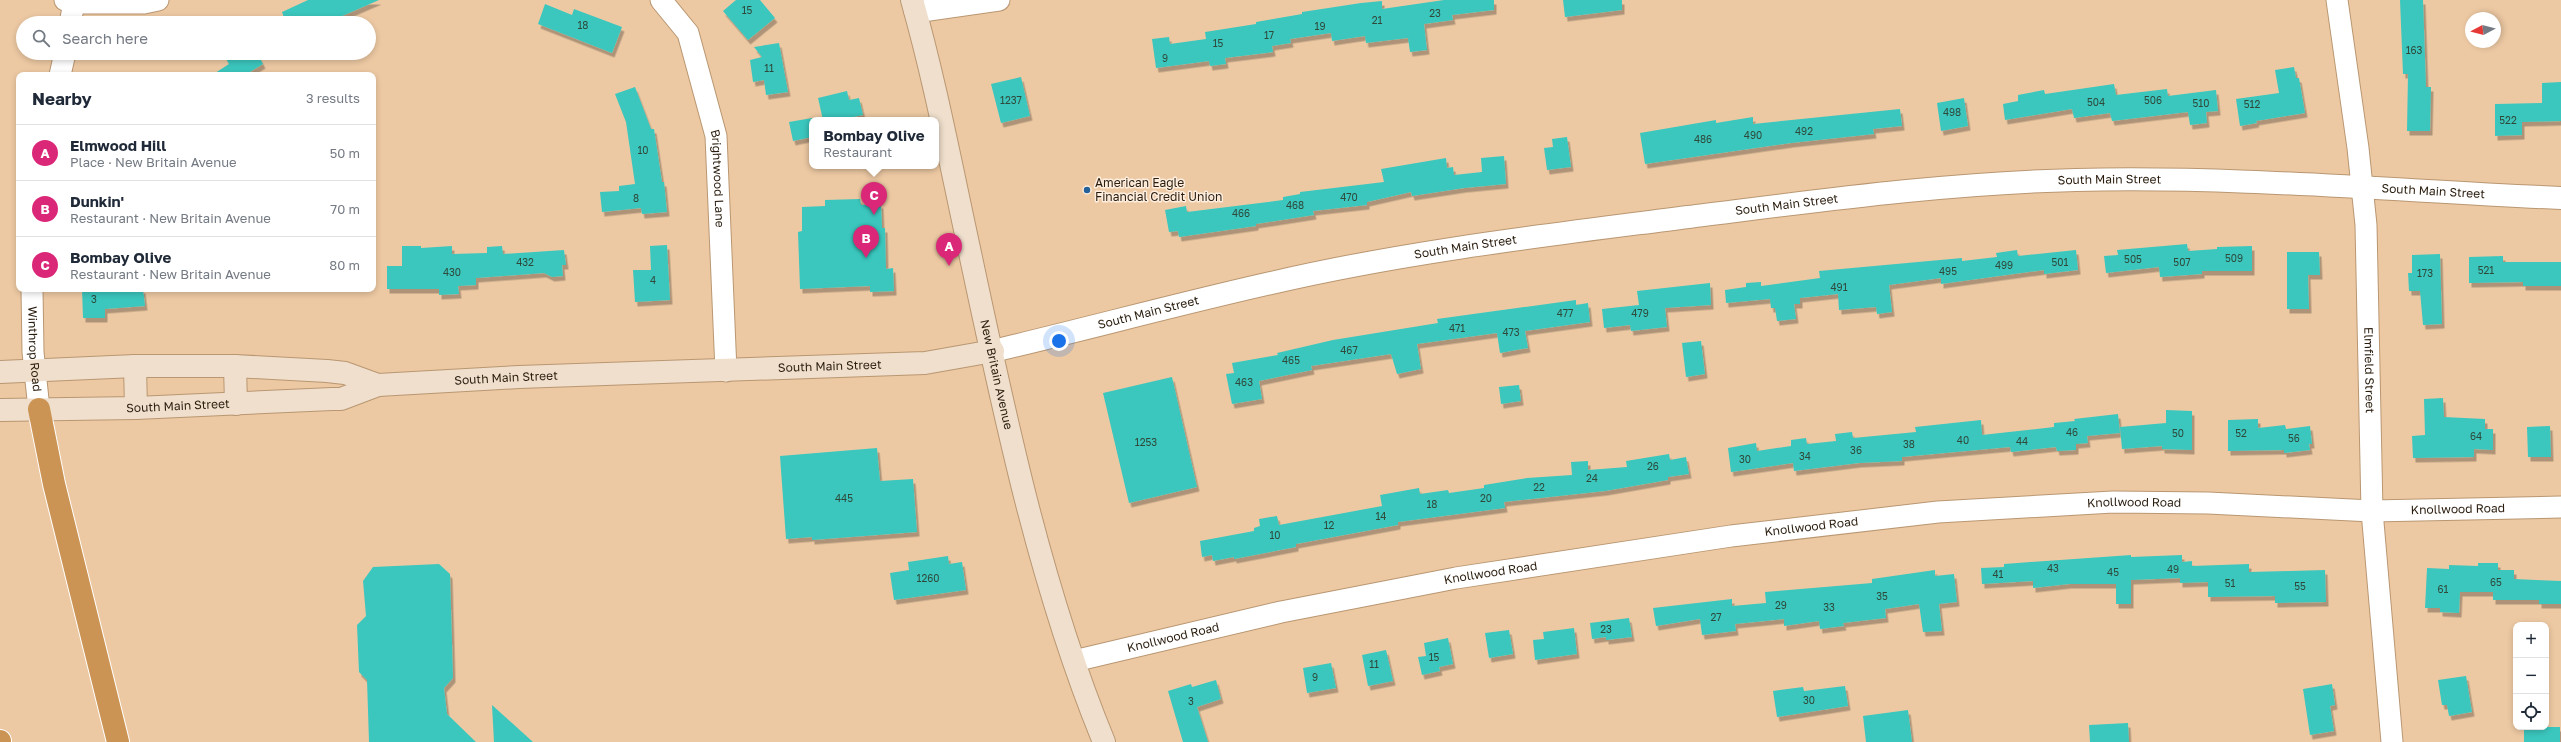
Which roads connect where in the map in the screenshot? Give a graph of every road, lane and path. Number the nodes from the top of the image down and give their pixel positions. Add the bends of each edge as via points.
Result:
1 (158, 0) edge
2 (661, 0) edge
3 (999, 0) edge
4 (2337, 0) edge
5 (914, 6) edge
6 (70, 9) edge
7 (63, 60) edge
8 (61, 72) edge
9 (2362, 188) junction
10 (2561, 198) edge
11 (32, 292) edge
12 (993, 351) junction
13 (135, 366) junction
14 (235, 366) junction
15 (34, 370) junction
16 (726, 371) junction
17 (0, 372) edge
18 (378, 385) junction
19 (236, 404) junction
20 (136, 408) junction
21 (39, 409) junction
22 (0, 410) edge
23 (2561, 507) edge
24 (2372, 511) junction
25 (1074, 661) junction
26 (118, 742) edge
27 (1104, 742) edge
28 (2392, 742) edge

1 - 6 street
2 - 16 street, Brightwood Lane via 688,33 716,136
3 - 5 street
4 - 9 street, Elmfield Street
5 - 12 main road, New Britain Avenue via 942,118
7 - 8 street
9 - 10 street, South Main Street
9 - 12 street, South Main Street via 2141,180 2016,183 1899,191 1566,232 1357,266 1272,282
9 - 24 street, Elmfield Street via 2366,225
11 - 15 street, Winthrop Road
12 - 16 main road, South Main Street via 925,363
12 - 25 main road, New Britain Avenue via 1033,520
13 - 14 main road, South Main Street
13 - 15 main road, South Main Street
13 - 20 main road
14 - 18 main road, South Main Street via 345,373
14 - 19 main road
15 - 17 main road, South Main Street
15 - 21 street, Winthrop Road
16 - 18 main road, South Main Street via 518,377
18 - 19 main road, South Main Street via 341,399
19 - 20 main road, South Main Street
20 - 21 main road, South Main Street
21 - 22 main road, South Main Street
21 - 26 highway via 54,484
23 - 24 street, Knollwood Road
24 - 25 street, Knollwood Road via 2208,503 2113,502 1938,512 1832,523 1537,564 1366,594
24 - 28 street, Elmfield Street
25 - 27 main road, New Britain Avenue

